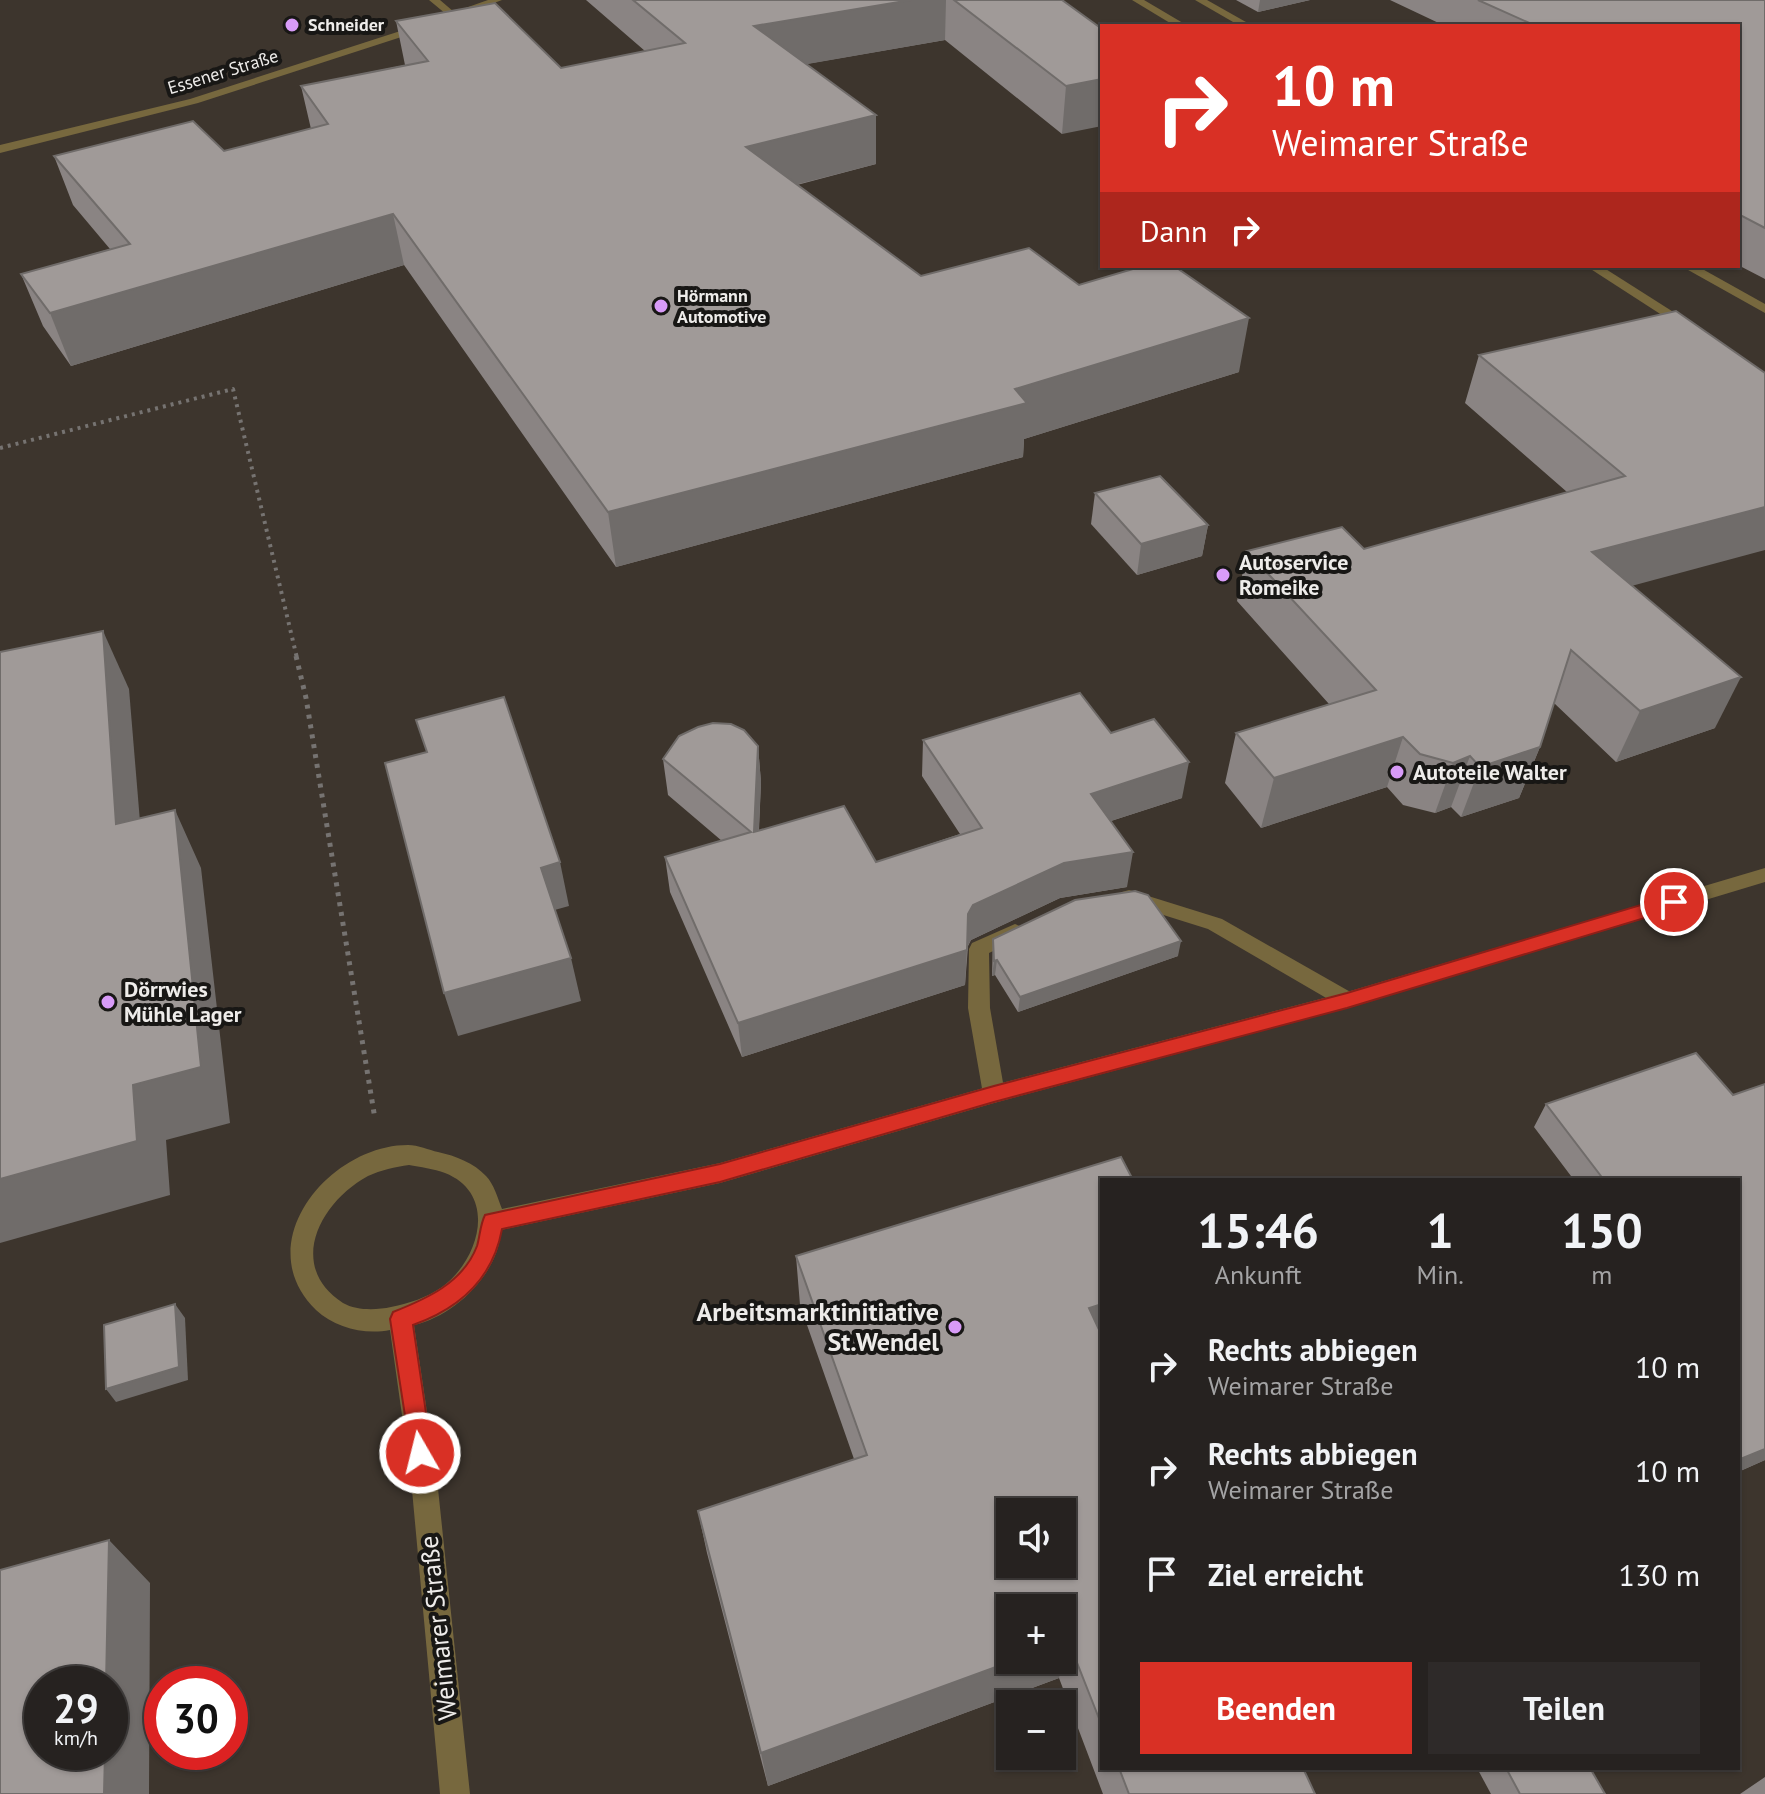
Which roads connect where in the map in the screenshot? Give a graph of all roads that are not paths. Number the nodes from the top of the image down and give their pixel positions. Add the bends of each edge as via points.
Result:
1 (434, 0) edge
2 (497, 0) edge
3 (1137, 0) edge
4 (1200, 0) edge
5 (452, 16) junction
6 (1179, 24) edge
7 (1244, 24) edge
8 (0, 149) edge
9 (1595, 268) edge
10 (1691, 268) edge
11 (1765, 309) edge
12 (1698, 332) edge
13 (1765, 875) edge
14 (1107, 900) edge
15 (1030, 925) edge
16 (1347, 1000) junction
17 (994, 1094) junction
18 (492, 1222) junction
19 (401, 1319) junction
20 (455, 1794) edge

1 - 5 street
2 - 5 street, Essener Straße
3 - 6 street
4 - 7 street
5 - 8 street, Essener Straße via 194,101
9 - 12 street
10 - 11 street
13 - 16 street
14 - 16 street via 1134,896 1215,924
15 - 17 street via 979,949 979,1008
16 - 17 street
17 - 18 street via 720,1173
18 - 19 street via 488,1247 475,1271 430,1309
18 - 19 street via 489,1199 477,1180 436,1157 381,1160 326,1194 308,1219 300,1246 302,1273 316,1297 338,1314 368,1321
19 - 20 street, Weimarer Straße via 424,1479

